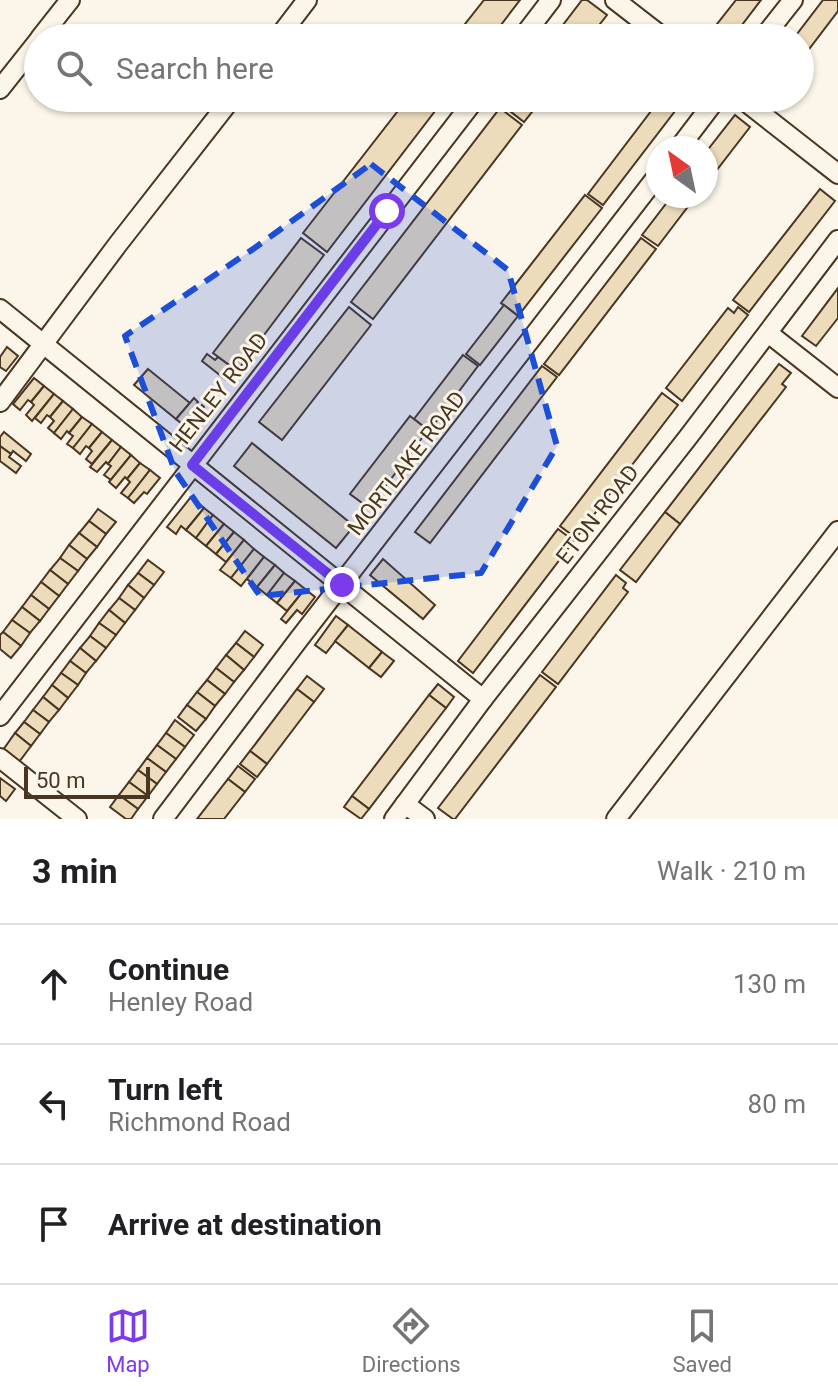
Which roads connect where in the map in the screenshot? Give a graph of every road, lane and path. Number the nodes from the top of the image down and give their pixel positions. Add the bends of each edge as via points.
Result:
1 (70, 0) edge
2 (307, 0) edge
3 (551, 0) edge
4 (615, 0) edge
5 (793, 0) edge
6 (51, 24) edge
7 (289, 24) edge
8 (533, 24) edge
9 (646, 24) edge
10 (774, 24) edge
11 (24, 58) edge
12 (0, 89) edge
13 (221, 112) edge
14 (465, 112) edge
15 (706, 112) edge
16 (759, 112) edge
17 (688, 136) edge
18 (838, 174) edge
19 (646, 191) edge
20 (838, 240) edge
21 (0, 309) edge
22 (768, 333) junction
23 (44, 344) junction
24 (838, 388) edge
25 (0, 402) edge
26 (192, 465) junction
27 (838, 531) edge
28 (342, 585) junction
29 (483, 699) junction
30 (0, 716) edge
31 (0, 758) edge
32 (400, 812) edge
33 (77, 819) edge
34 (163, 819) edge
35 (425, 819) edge
36 (616, 819) edge

1 - 6 street
2 - 7 street
3 - 8 street
4 - 9 street
5 - 10 street
11 - 12 street
13 - 23 street
14 - 26 street, HENLEY ROAD
15 - 17 street
16 - 18 street
19 - 28 street, MORTLAKE ROAD
20 - 22 street, ETON ROAD
21 - 23 street
22 - 24 street
22 - 29 street, ETON ROAD
23 - 25 street
23 - 26 street
26 - 28 street
26 - 30 street, HENLEY ROAD
27 - 36 street
28 - 29 street
28 - 34 street, MORTLAKE ROAD
29 - 32 street, ETON ROAD
31 - 33 street
32 - 35 street

